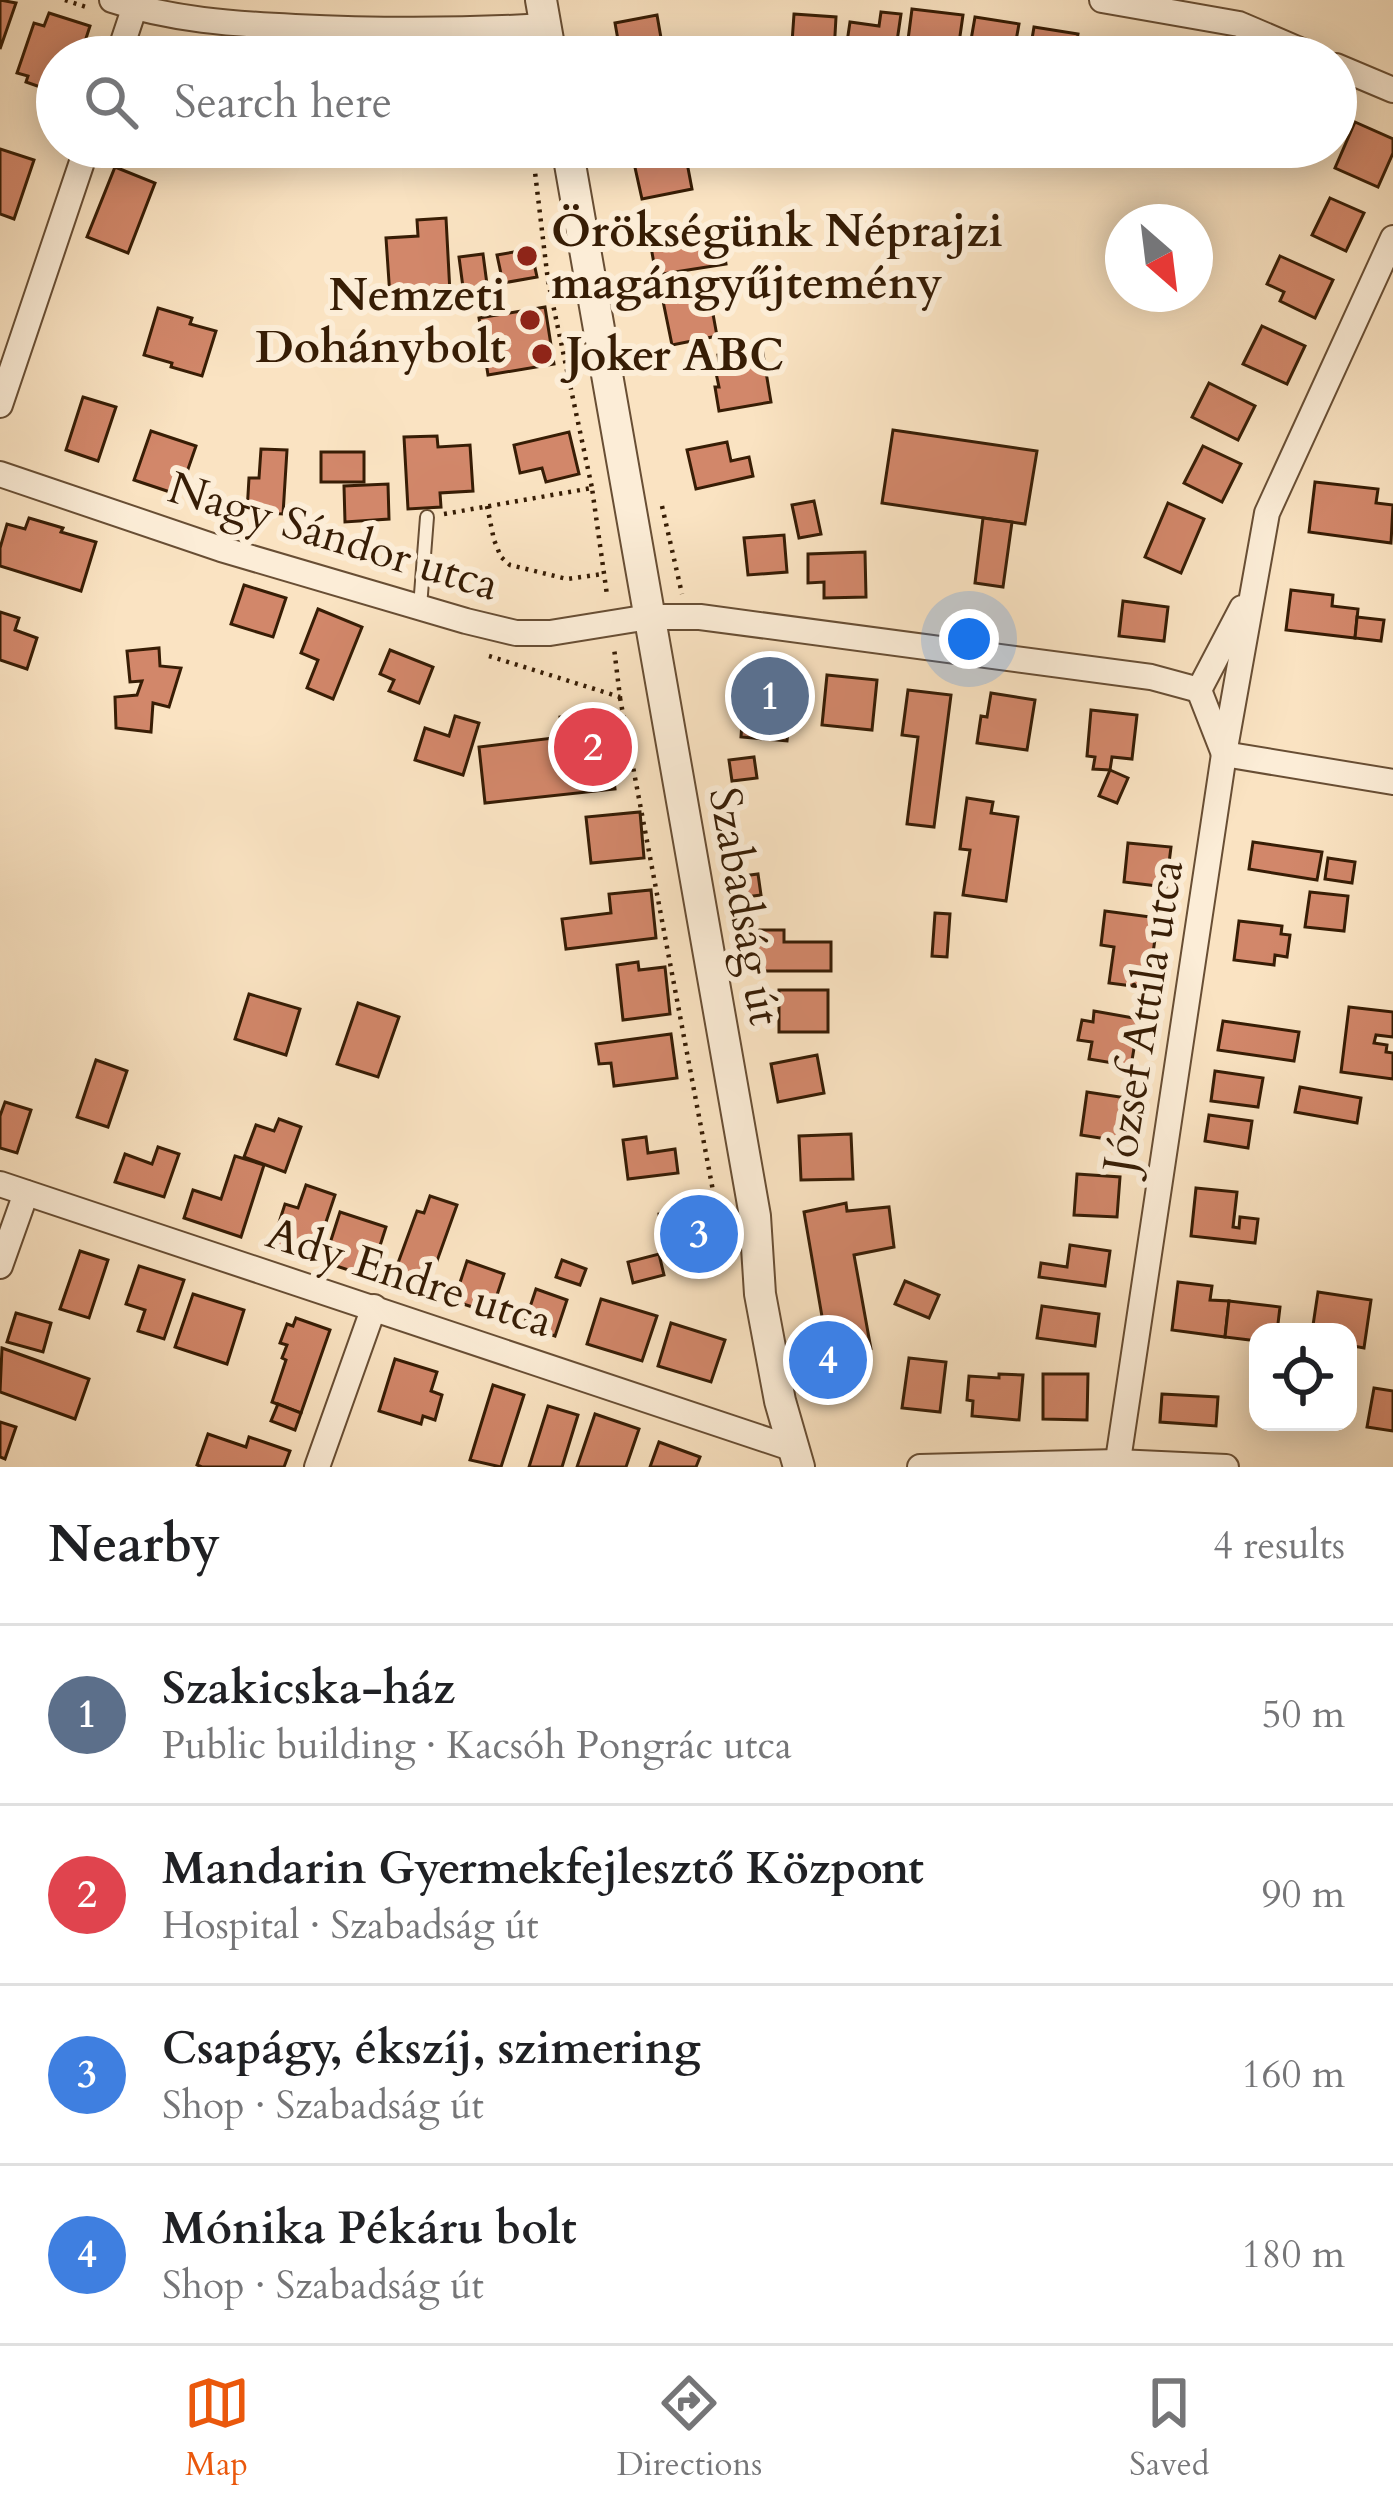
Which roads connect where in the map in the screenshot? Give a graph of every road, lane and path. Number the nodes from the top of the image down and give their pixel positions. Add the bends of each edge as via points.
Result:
1 (1102, 0) edge
2 (128, 2) edge
3 (546, 28) edge
4 (122, 36) edge
5 (1267, 36) edge
6 (1357, 75) edge
7 (1393, 90) edge
8 (80, 168) edge
9 (535, 168) edge
10 (572, 168) edge
11 (1393, 238) edge
12 (1386, 268) edge
13 (0, 405) edge
14 (0, 474) edge
15 (592, 488) junction
16 (487, 506) junction
17 (427, 517) joint
18 (603, 574) junction
19 (1254, 584) junction
20 (608, 602) dead end
21 (420, 607) junction
22 (649, 616) junction
23 (1199, 691) junction
24 (620, 697) dead end
25 (1224, 754) junction
26 (1393, 782) edge
27 (0, 1184) edge
28 (26, 1193) junction
29 (0, 1266) edge
30 (729, 1275) dead end
31 (374, 1307) junction
32 (798, 1462) edge
33 (1117, 1465) edge
34 (317, 1467) edge
35 (920, 1467) edge
36 (1226, 1467) edge

1 - 5 street
2 - 3 street via 228,23 392,32
2 - 4 street
6 - 7 street
8 - 13 street
9 - 15 path via 548,281
10 - 22 street, Szabadság út
11 - 12 street, József Attila utca
12 - 19 street, József Attila utca via 1267,513
14 - 21 street, Nagy Sándor utca
15 - 16 path
15 - 18 path
16 - 17 path
16 - 18 path via 510,565 567,579
17 - 21 lane
18 - 20 path
19 - 23 street, József Attila utca
19 - 25 street, József Attila utca
21 - 22 street, Nagy Sándor utca via 516,633
22 - 23 street, Nagy Sándor utca via 1151,677
22 - 32 street, Szabadság út via 754,1216 760,1294
23 - 25 street
24 - 30 path
25 - 26 street
25 - 33 street, József Attila utca
27 - 28 street, Ady Endre utca
28 - 29 street
28 - 31 street, Ady Endre utca
31 - 32 street, Ady Endre utca
31 - 34 street
33 - 35 street
33 - 36 street

